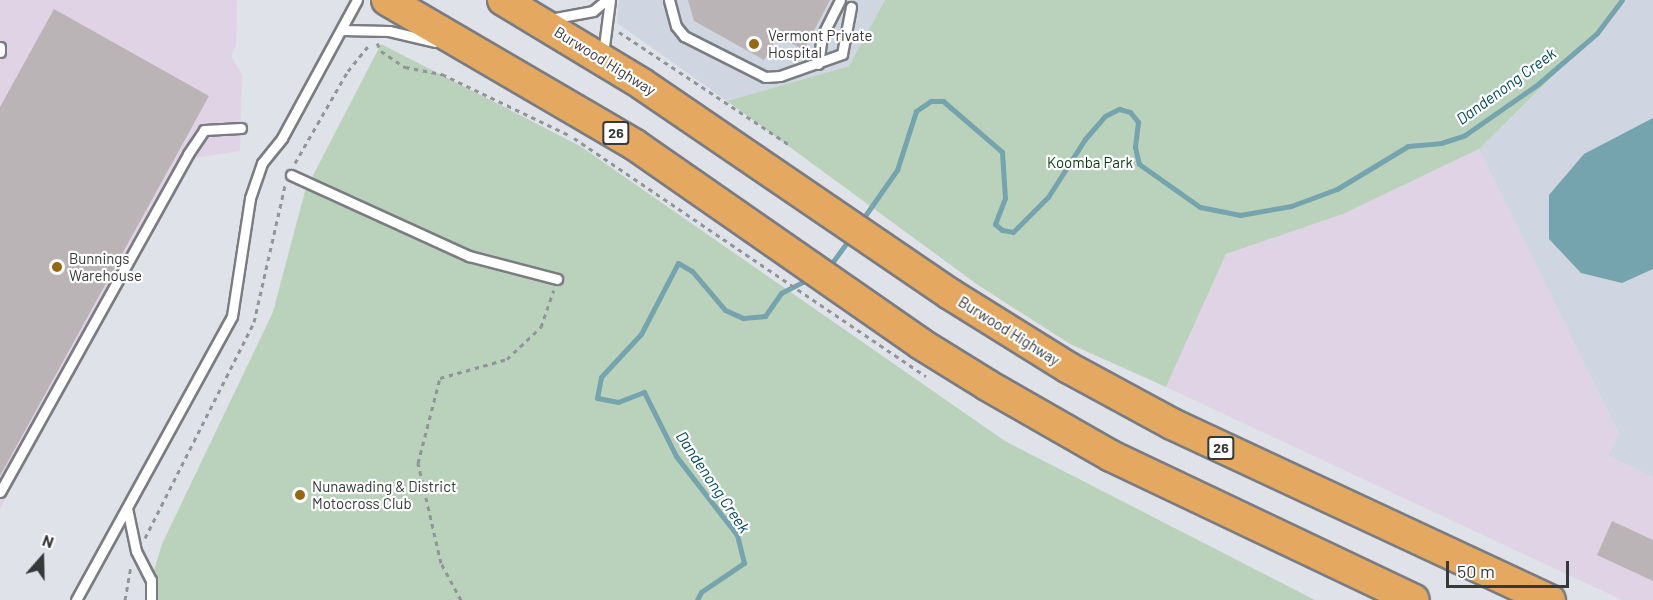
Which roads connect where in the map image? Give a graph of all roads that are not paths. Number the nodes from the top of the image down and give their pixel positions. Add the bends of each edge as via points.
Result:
1 (357, 0) edge
2 (387, 0) edge
3 (503, 0) edge
4 (608, 0) edge
5 (669, 0) edge
6 (840, 0) edge
7 (851, 7) dead end
8 (538, 21) junction
9 (342, 30) junction
10 (456, 38) junction
11 (0, 47) edge
12 (0, 52) edge
13 (602, 58) junction
14 (818, 64) junction
15 (241, 128) dead end
16 (291, 175) road end
17 (557, 279) road end
18 (0, 492) edge
19 (127, 508) junction
20 (76, 600) edge
21 (151, 600) edge
22 (1414, 600) edge
23 (1550, 600) edge

1 - 9 lane
2 - 10 highway, 26
3 - 8 highway, Burwood Highway / 26
4 - 8 lane via 593,11
4 - 13 lane via 610,26
5 - 14 lane via 676,26 684,36 752,73 780,76
6 - 14 lane via 822,36
7 - 14 lane via 842,54
8 - 13 highway, Burwood Highway / 26
9 - 10 lane via 399,33 445,45
9 - 19 lane via 282,138 262,163 250,198 232,316
10 - 22 highway, 26 via 635,145 770,237 854,313 1111,456
11 - 12 lane
13 - 23 highway, Burwood Highway / 26 via 1008,332 1172,424
15 - 18 lane via 204,130 198,138
16 - 17 lane via 469,256
19 - 20 lane
19 - 21 lane via 136,550 151,580

